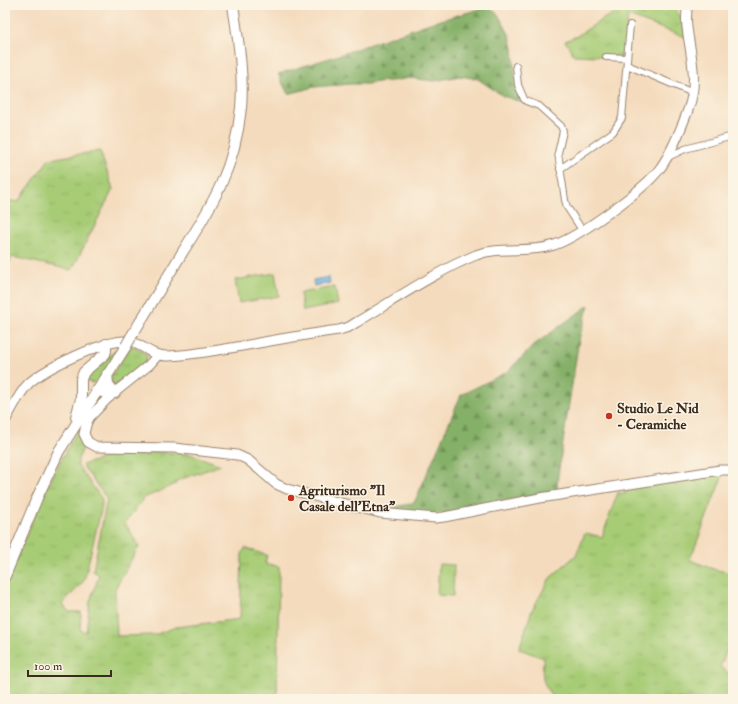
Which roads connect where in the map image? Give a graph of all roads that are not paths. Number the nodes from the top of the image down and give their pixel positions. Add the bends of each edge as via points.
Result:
1 (233, 5) edge
2 (688, 5) edge
3 (630, 25) dead end
4 (606, 58) dead end
5 (627, 58) junction
6 (627, 65) junction
7 (516, 66) dead end
8 (693, 93) junction
9 (733, 136) edge
10 (668, 157) junction
11 (560, 169) junction
12 (582, 230) junction
13 (106, 344) junction
14 (157, 356) junction
15 (84, 372) junction
16 (107, 374) junction
17 (99, 388) junction
18 (112, 395) junction
19 (5, 421) edge
20 (70, 433) junction
21 (733, 470) edge
22 (5, 576) edge

1 - 16 main road, bridge via 242,85 239,124 230,162 206,216
2 - 8 street via 686,19 693,66
3 - 5 street
4 - 5 street
5 - 6 street
6 - 8 street
6 - 11 street via 622,118 616,128
7 - 11 street via 518,85 524,99 539,106 561,126 563,131 558,153
8 - 10 street via 689,109
9 - 10 street via 685,149
10 - 12 street via 643,186
11 - 12 street via 567,207
12 - 14 street via 553,246 478,255 451,267 348,327 220,350
13 - 14 street via 132,342
13 - 15 main road via 105,354
13 - 19 street via 55,366 35,378 24,388
14 - 18 street
15 - 17 main road via 87,385
15 - 20 main road via 81,379 80,405
16 - 17 main road
16 - 18 main road
17 - 18 main road
17 - 20 main road
18 - 21 street via 86,424 85,438 92,445 104,448 174,448 237,455 248,460 287,490 391,515 444,517 540,498
20 - 22 main road via 48,473

